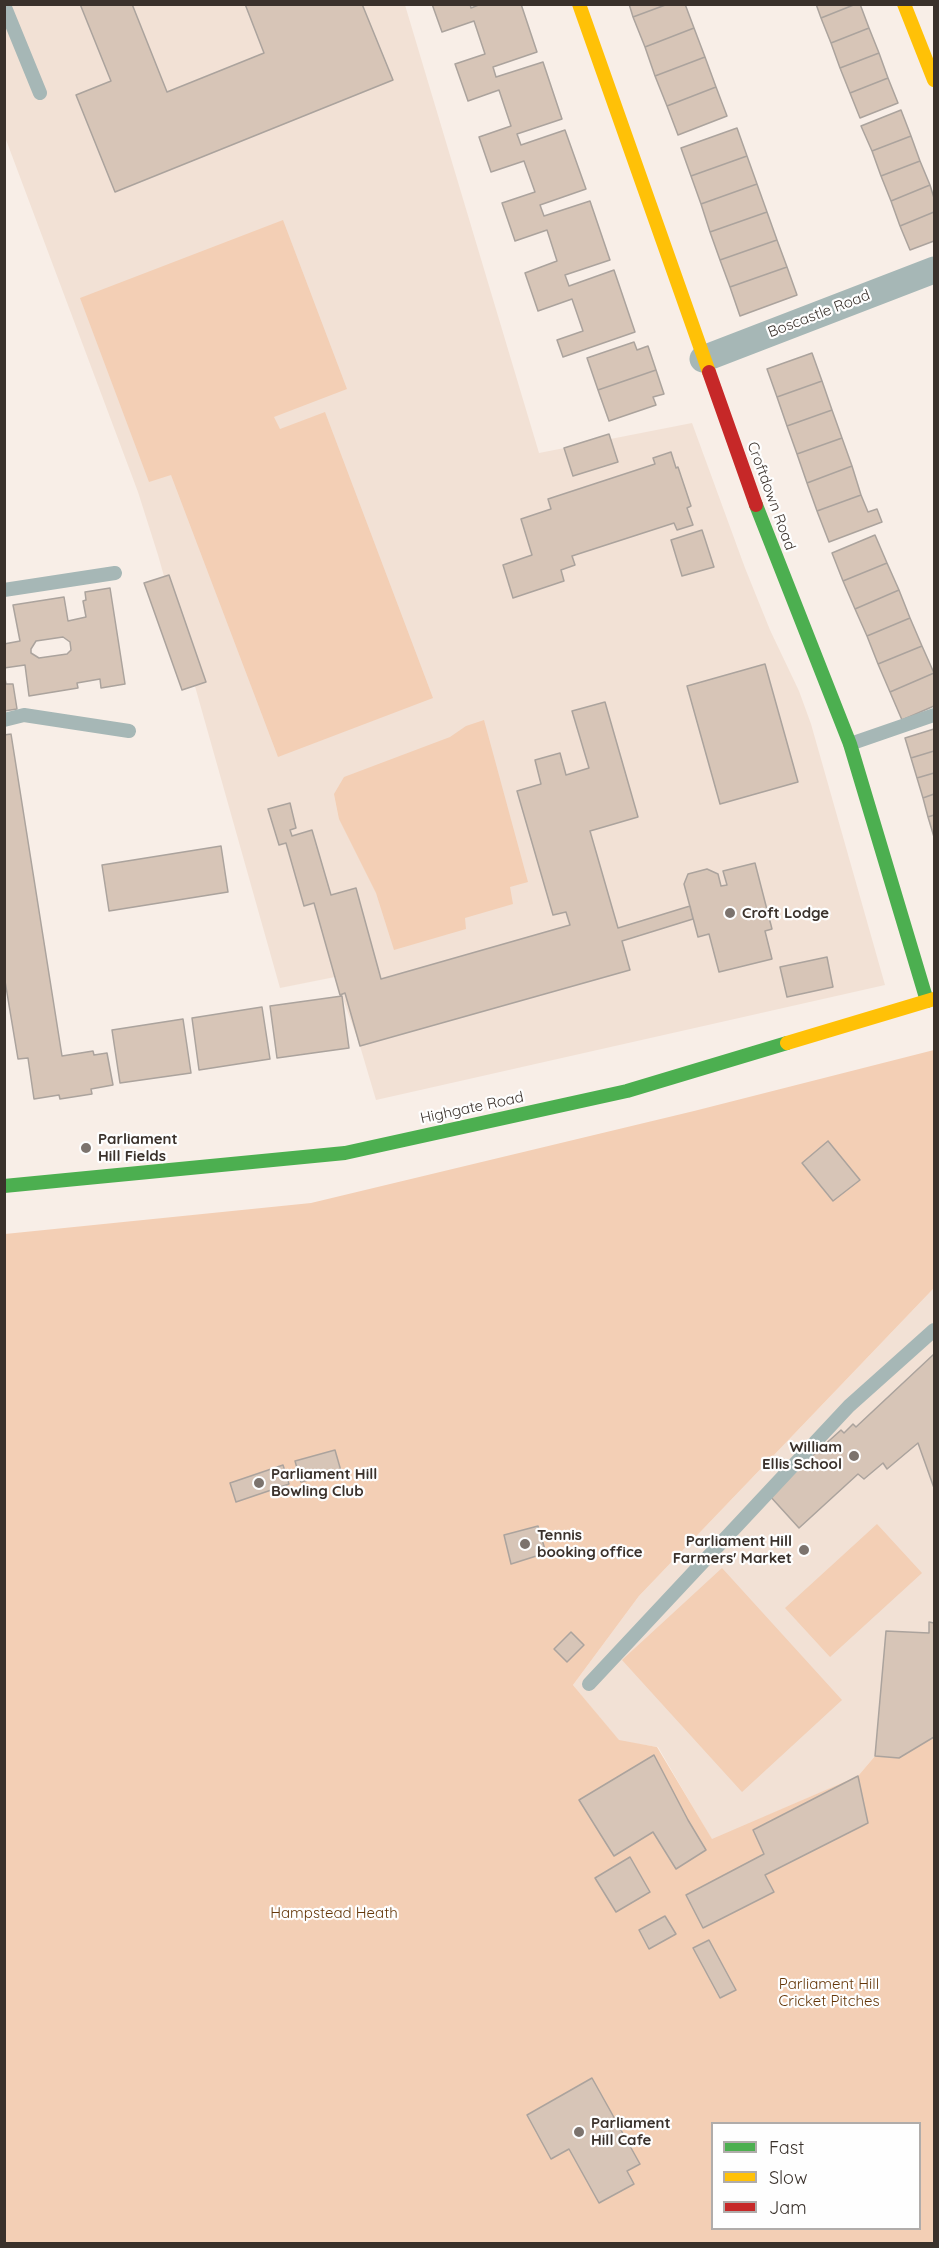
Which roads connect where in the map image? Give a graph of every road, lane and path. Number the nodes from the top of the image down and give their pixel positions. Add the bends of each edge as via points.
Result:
1 (579, 4) edge
2 (904, 4) edge
3 (4, 5) edge
4 (934, 75) edge
5 (40, 93) dead end
6 (934, 270) edge
7 (703, 359) junction
8 (115, 573) dead end
9 (4, 590) edge
10 (934, 715) edge
11 (4, 720) edge
12 (129, 731) dead end
13 (850, 744) junction
14 (932, 1003) edge
15 (4, 1186) edge
16 (934, 1330) edge
17 (589, 1684) dead end

1 - 7 street, Croftdown Road
2 - 4 street
3 - 5 lane
6 - 7 street, Boscastle Road
7 - 13 street, Croftdown Road
8 - 9 lane
10 - 13 lane
11 - 12 lane via 24,715
13 - 14 street, Croftdown Road
14 - 15 street, Highgate Road via 627,1091 345,1153
16 - 17 lane via 849,1406

